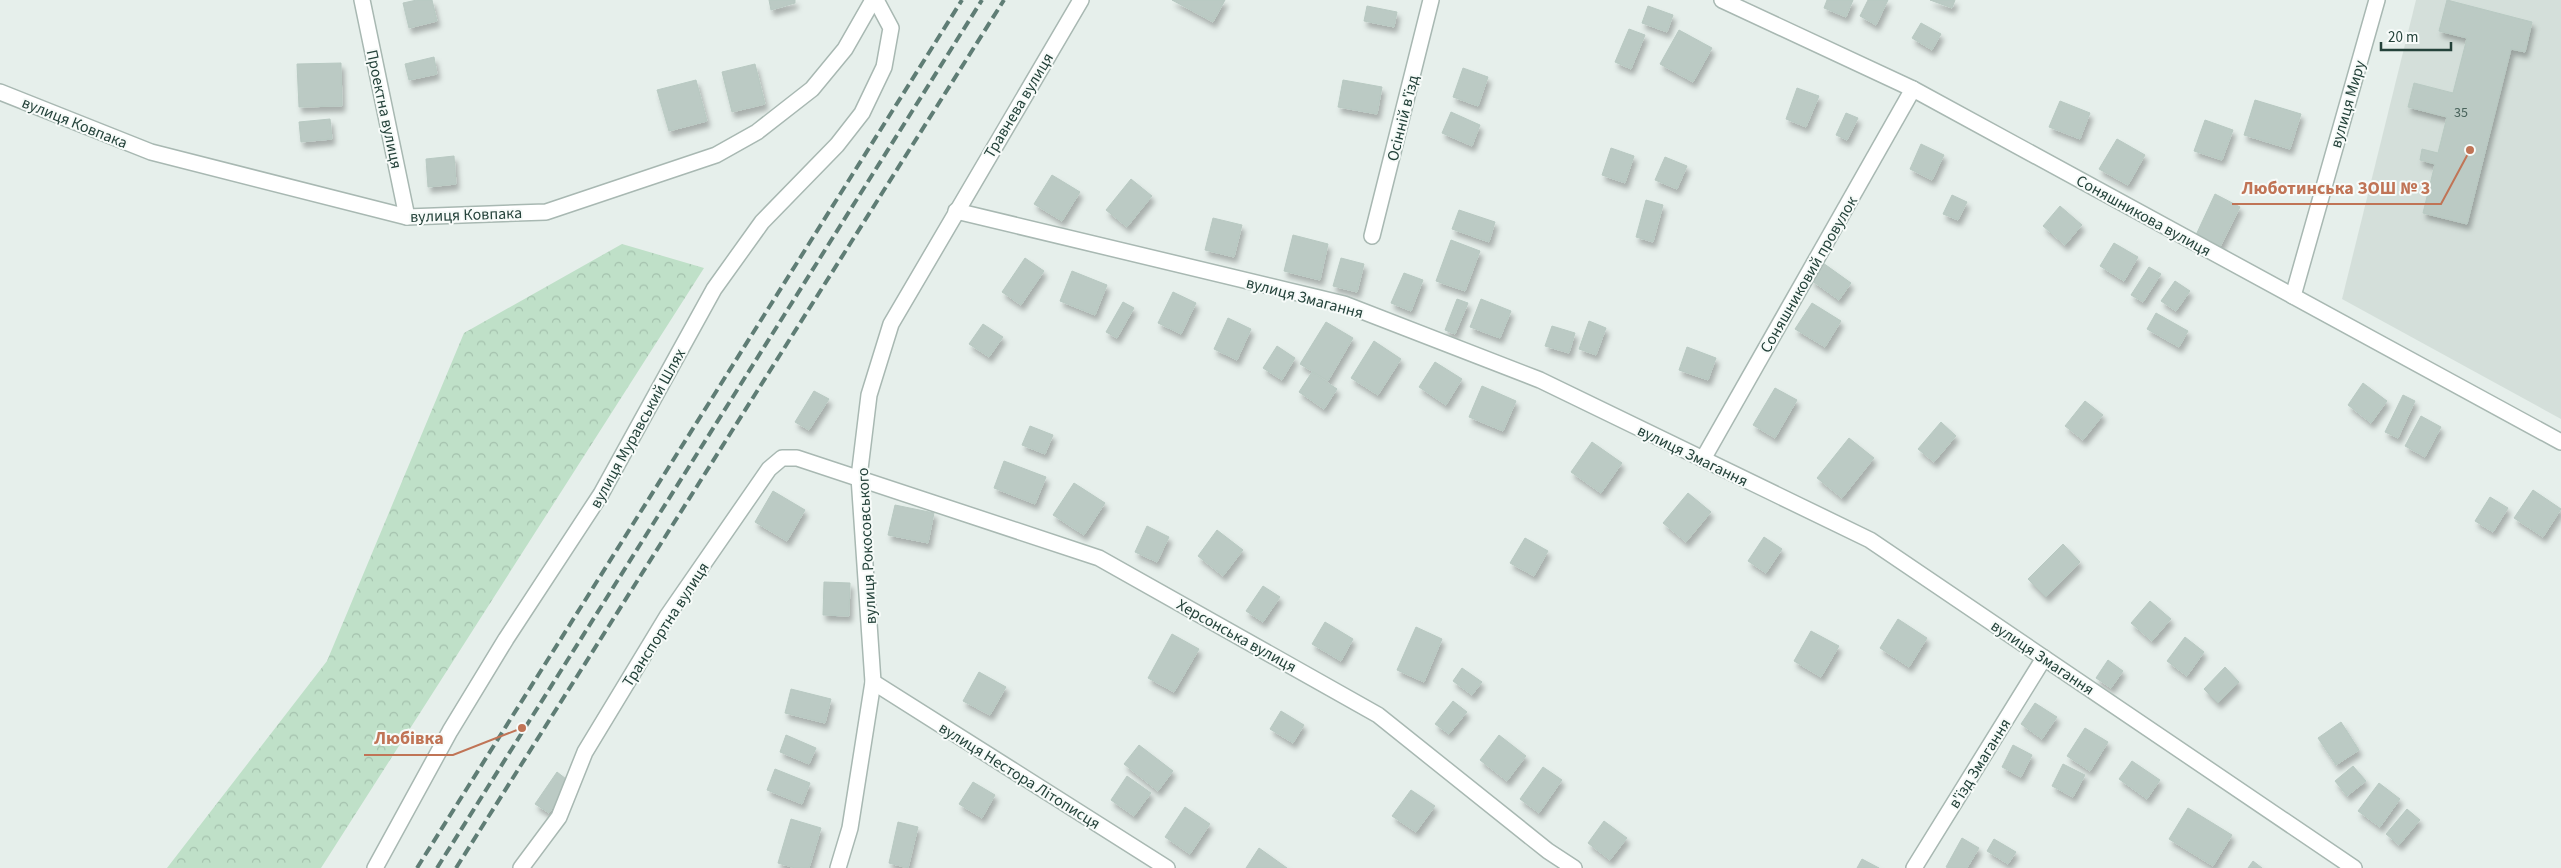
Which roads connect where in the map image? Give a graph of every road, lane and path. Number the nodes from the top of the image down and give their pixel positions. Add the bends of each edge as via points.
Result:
1 (362, 0) edge
2 (874, 0) edge
3 (1080, 0) edge
4 (1431, 0) edge
5 (1722, 0) edge
6 (2377, 0) edge
7 (1913, 89) junction
8 (0, 92) edge
9 (956, 210) junction
10 (407, 217) junction
11 (1372, 236) dead end
12 (2293, 296) junction
13 (2561, 442) edge
14 (1703, 459) junction
15 (859, 477) junction
16 (2044, 658) junction
17 (874, 682) junction
18 (375, 868) edge
19 (520, 868) edge
20 (838, 868) edge
21 (1167, 868) edge
22 (1574, 868) edge
23 (1914, 868) edge
24 (2354, 868) edge

1 - 10 street, Проектна вулиця
2 - 10 street, вулиця Ковпака via 845,49 812,89 757,132 716,155 546,212
2 - 18 street, вулиця Муравський Шлях via 891,28 884,67 862,113 762,222 714,290 601,494 450,731
3 - 9 street, Травнева вулиця
4 - 11 street, Осінній в'їзд
5 - 7 street, Соняшникова вулиця
6 - 12 street, вулиця Миру
7 - 12 street, Соняшникова вулиця
7 - 14 street, Соняшниковий провулок
8 - 10 street, вулиця Ковпака via 151,152
9 - 14 street, вулиця Змагання via 1344,304 1540,380
9 - 15 street, вулиця Рокосовського via 891,324 869,395
12 - 13 street, Соняшникова вулиця
14 - 16 street, вулиця Змагання via 1870,540
15 - 17 street, вулиця Рокосовського
15 - 19 street, Транспортна вулиця via 797,458 782,458 769,469 668,615 585,752 559,817
15 - 22 street, Херсонська вулиця via 1099,558 1378,715 1548,851
16 - 23 street, в'їзд Змагання
16 - 24 street, вулиця Змагання
17 - 20 street, вулиця Рокосовського via 850,828
17 - 21 street, вулиця Нестора Літописця

